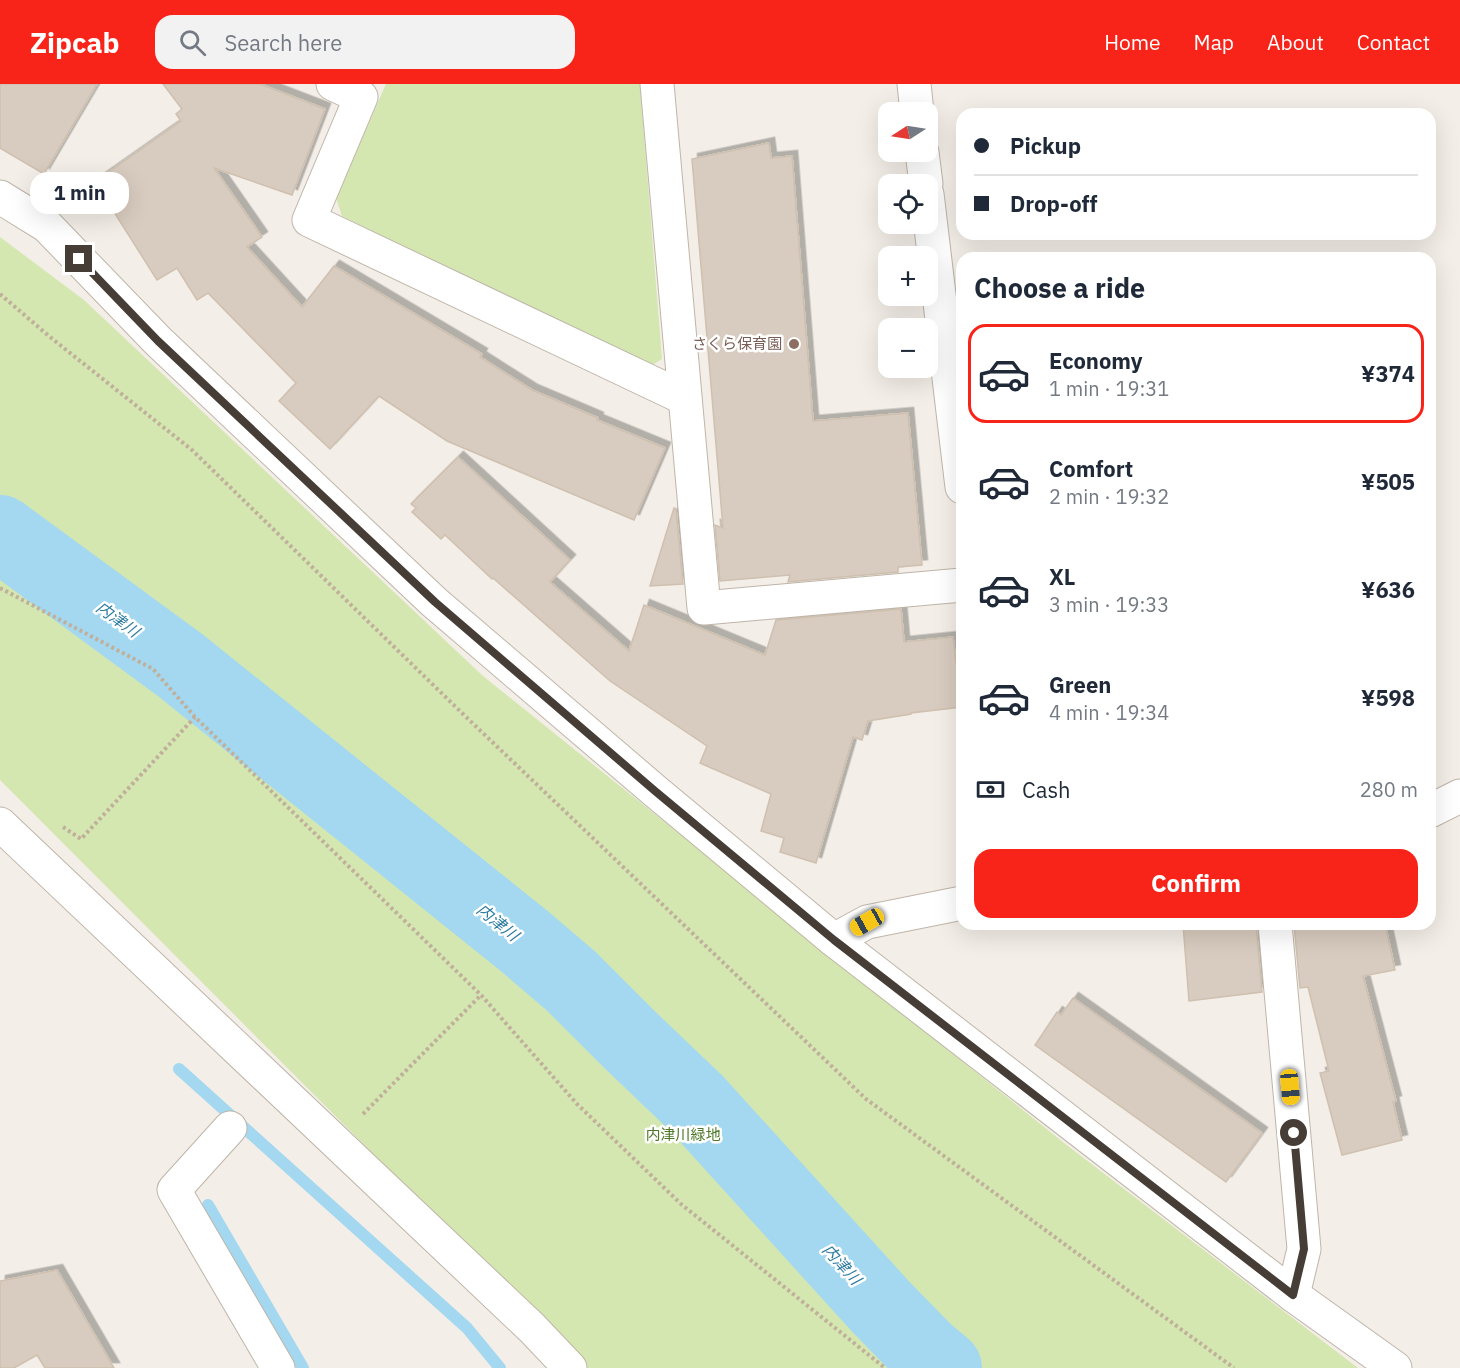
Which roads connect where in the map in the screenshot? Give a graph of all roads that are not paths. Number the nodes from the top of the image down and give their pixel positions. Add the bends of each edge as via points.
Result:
1 (333, 84) edge
2 (657, 84) edge
3 (914, 84) edge
4 (916, 102) edge
5 (0, 197) edge
6 (932, 234) edge
7 (684, 398) junction
8 (956, 437) edge
9 (956, 586) edge
10 (1460, 796) edge
11 (1436, 808) edge
12 (0, 824) edge
13 (956, 904) edge
14 (1276, 930) edge
15 (834, 940) junction
16 (230, 1128) dead end
17 (1293, 1295) junction
18 (278, 1368) edge
19 (570, 1368) edge
20 (1395, 1368) edge

1 - 7 street via 361,97 309,220
2 - 7 street
3 - 4 street
5 - 15 street via 47,226 158,341 435,602
6 - 8 street
7 - 9 street via 704,608
10 - 11 street
12 - 19 street
13 - 15 street via 867,922
14 - 17 street via 1304,1249
15 - 17 street
16 - 18 street via 174,1190
17 - 20 street

